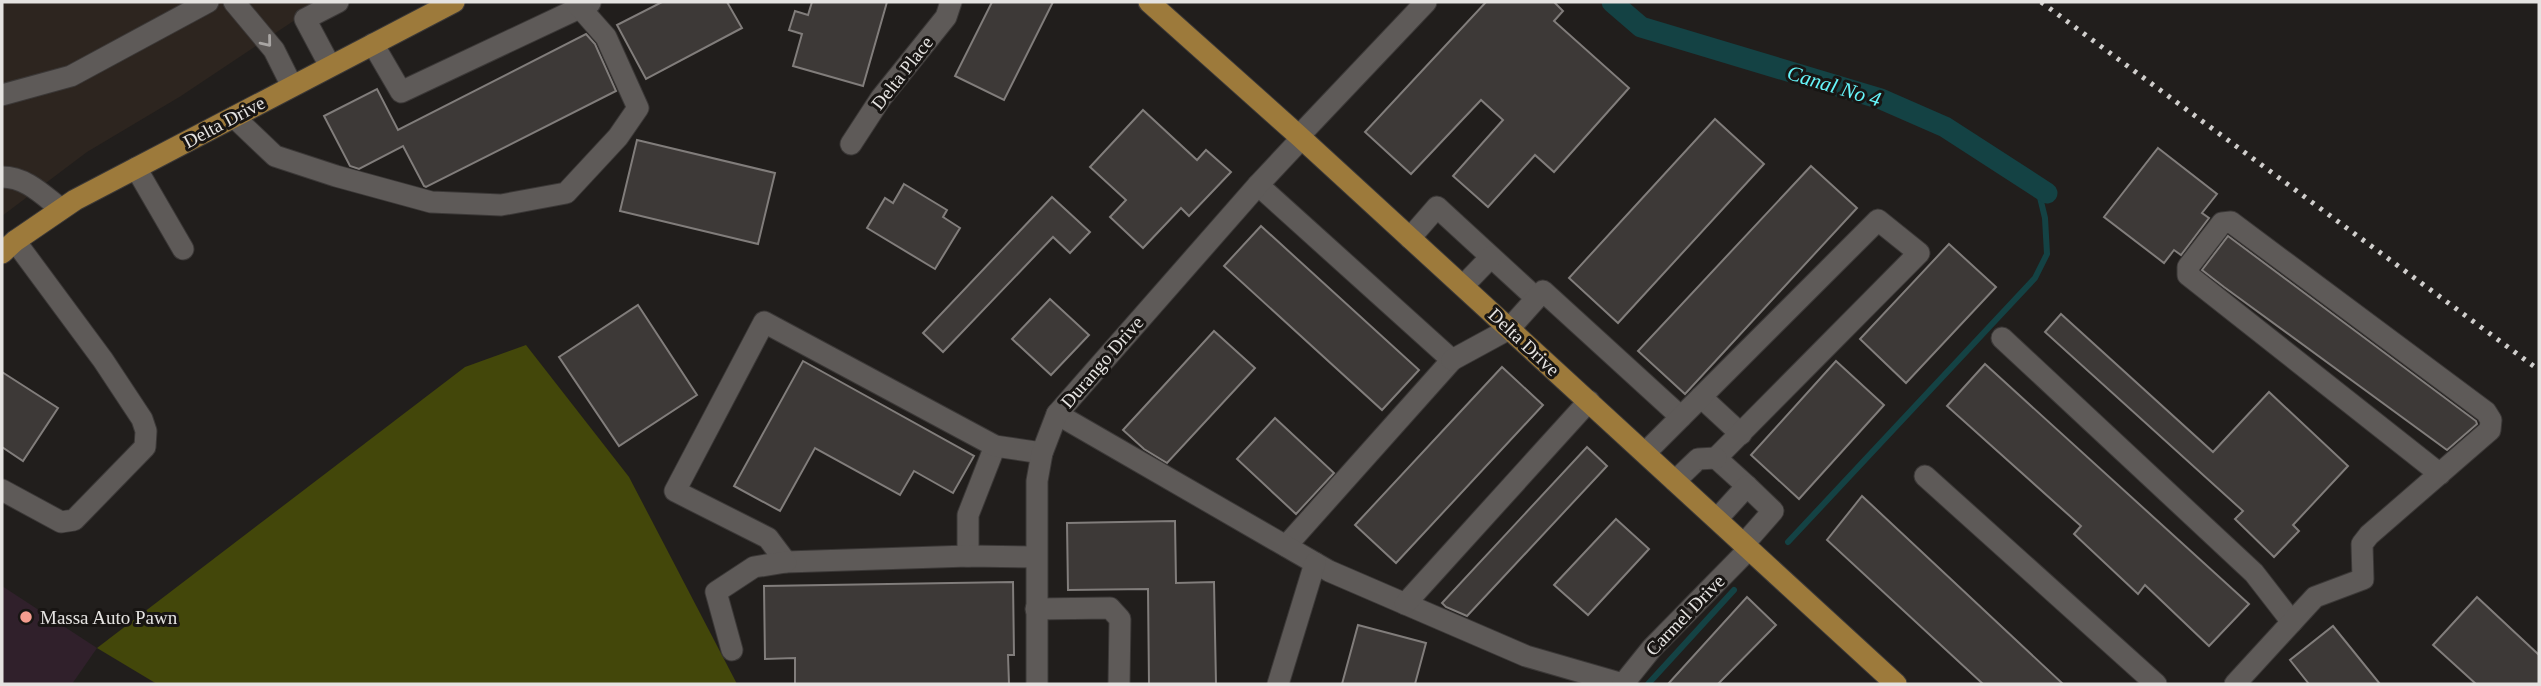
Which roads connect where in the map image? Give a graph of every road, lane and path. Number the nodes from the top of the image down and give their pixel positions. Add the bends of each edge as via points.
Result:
1 (208, 2) edge
2 (234, 2) edge
3 (338, 2) edge
4 (454, 2) edge
5 (951, 2) edge
6 (1149, 2) edge
7 (1426, 2) edge
8 (582, 4) edge
9 (373, 44) junction
10 (330, 66) junction
11 (292, 86) junction
12 (2, 95) edge
13 (234, 117) junction
14 (1301, 137) junction
15 (851, 144) dead end
16 (136, 168) junction
17 (2, 177) edge
18 (1258, 185) junction
19 (61, 209) junction
20 (1410, 238) junction
21 (8, 247) edge
22 (183, 249) dead end
23 (1491, 257) junction
24 (1463, 286) junction
25 (1536, 299) junction
26 (1509, 329) junction
27 (2002, 338) dead end
28 (1452, 360) junction
29 (1701, 397) junction
30 (1589, 401) junction
31 (1057, 414) junction
32 (1681, 417) junction
33 (1741, 434) junction
34 (995, 446) junction
35 (1042, 453) junction
36 (1645, 453) junction
37 (1716, 458) junction
38 (2440, 474) junction
39 (1925, 476) dead end
40 (1675, 481) junction
41 (1747, 486) junction
42 (2, 490) edge
43 (1717, 519) junction
44 (1286, 546) junction
45 (1747, 547) junction
46 (968, 556) junction
47 (1035, 557) junction
48 (786, 562) junction
49 (1315, 563) junction
50 (1405, 604) junction
51 (1036, 610) junction
52 (2292, 622) junction
53 (732, 650) dead end
54 (1037, 684) edge
55 (1119, 684) edge
56 (1278, 684) edge
57 (1623, 684) edge
58 (1896, 684) edge
59 (2156, 684) edge
60 (2235, 684) edge

1 - 12 street via 71,76
2 -> 11 street via 274,50
3 - 10 street via 305,19
4 - 9 main road, Delta Drive
5 - 15 street, Delta Place via 946,17 881,98
6 - 14 main road, Delta Drive
7 - 14 street, Durango Drive
8 - 9 street via 401,92
8 - 13 street via 606,37 638,108 566,193 501,205 432,202 275,156
9 - 10 main road, Delta Drive
10 - 11 main road, Delta Drive
11 - 13 main road, Delta Drive
13 - 16 main road, Delta Drive
14 - 18 street, Durango Drive
14 - 20 main road, Delta Drive
16 - 19 main road, Delta Drive
16 - 22 street
17 - 19 street via 30,185
18 - 28 street
18 - 31 street, Durango Drive
19 - 21 main road, Delta Drive
20 - 23 street via 1437,207
20 - 24 main road, Delta Drive
21 - 42 street via 103,360 146,431 145,447 74,520 61,522
23 - 24 street
23 - 25 street
24 - 26 main road, Delta Drive
25 - 26 street
25 - 32 street via 1543,291
26 - 28 street
26 - 30 main road, Delta Drive
27 - 52 street via 2253,573
28 - 44 street
29 - 32 street
29 - 33 street
29 - 33 street via 1878,220 1919,253
30 - 36 main road, Delta Drive
30 - 50 street
31 - 35 street, Durango Drive
31 - 44 street
32 - 36 street
33 - 37 street
34 - 35 street
34 - 46 street via 968,515
34 - 48 street via 764,322 675,491 768,538
35 - 47 street, Durango Drive
36 - 40 main road, Delta Drive
37 - 40 street via 1698,459
37 - 41 street
38 - 38 street via 2490,430 2486,412 2231,222 2222,223 2188,267 2188,275
38 - 52 street via 2362,544 2363,579 2315,597
39 - 59 street
40 - 43 main road, Delta Drive
41 - 43 street
41 - 45 street, Carmel Drive via 1773,511
43 - 45 main road, Delta Drive
44 - 49 street
45 - 57 street, Carmel Drive
45 - 58 main road, Delta Drive
46 - 47 street
46 - 48 street
47 - 51 street, Durango Drive
48 - 53 street via 754,567 716,592
49 - 50 street
49 - 56 street
50 - 57 street via 1526,656
51 - 54 street, Durango Drive
51 - 55 street via 1110,608 1120,619
52 - 60 street

